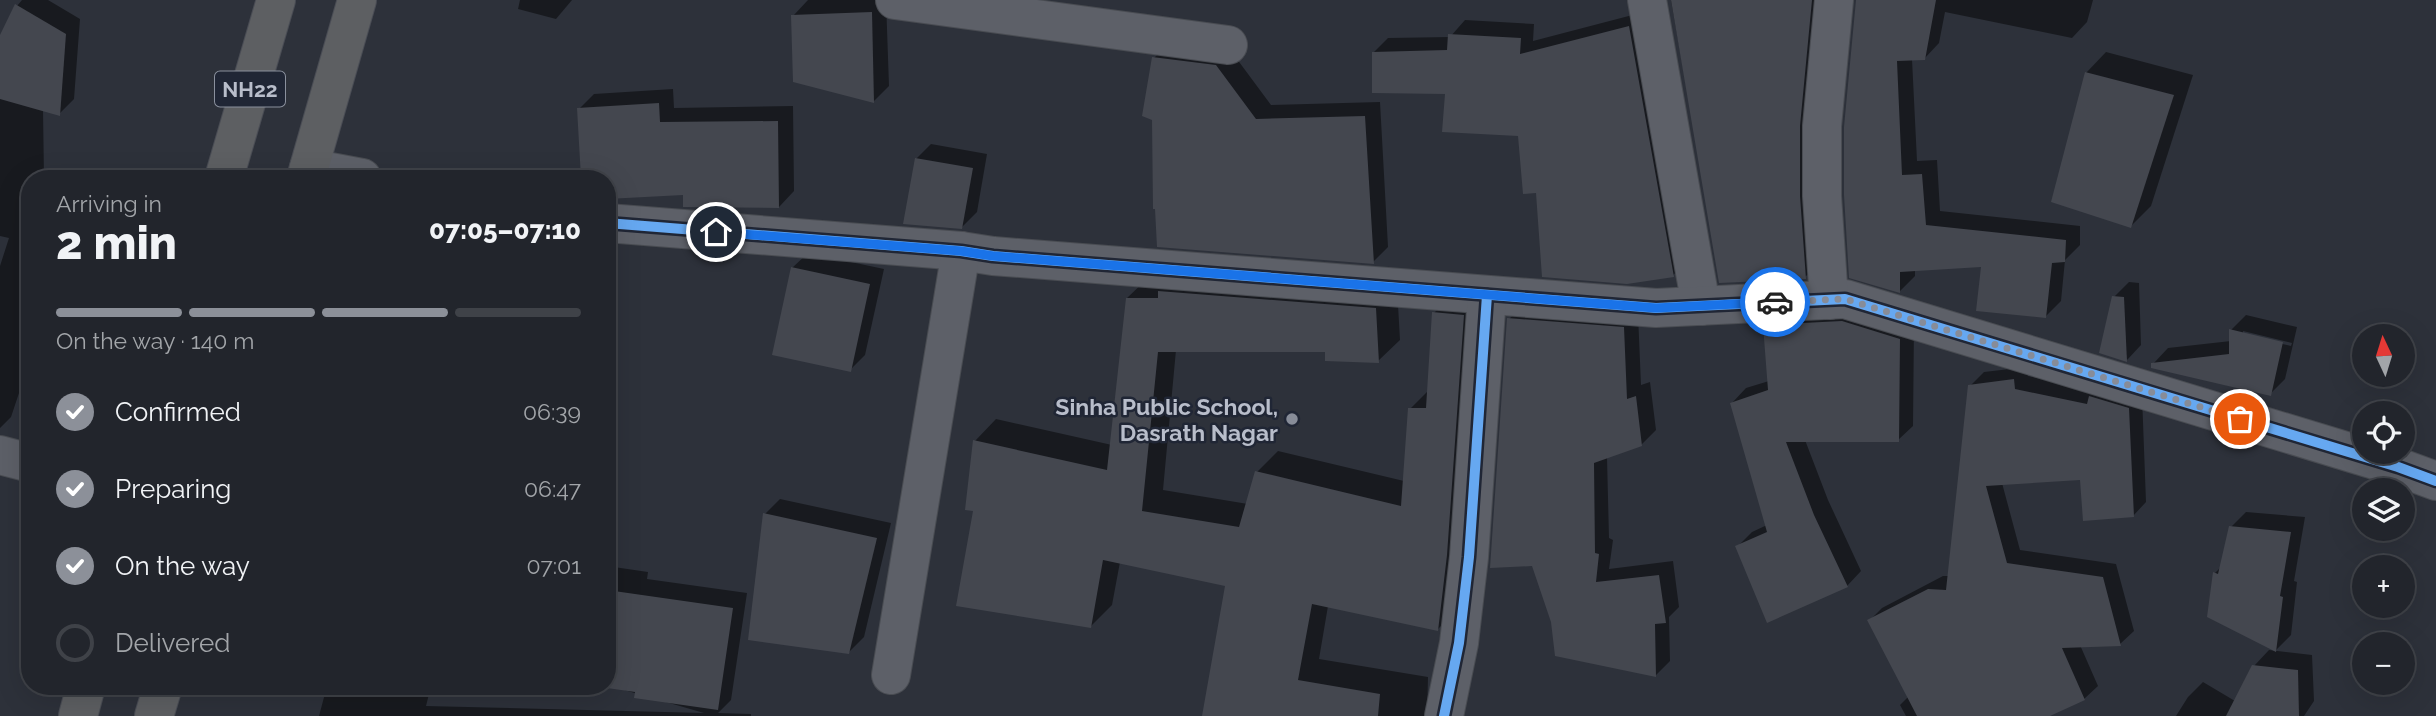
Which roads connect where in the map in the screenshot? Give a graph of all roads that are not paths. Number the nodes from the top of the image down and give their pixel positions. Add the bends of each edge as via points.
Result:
1 (276, 0) edge
2 (357, 0) edge
3 (895, 0) edge
4 (1647, 0) edge
5 (1835, 0) edge
6 (1228, 46) dead end
7 (226, 170) edge
8 (309, 170) edge
9 (616, 224) edge
10 (961, 251) junction
11 (1487, 295) junction
12 (1829, 300) junction
13 (1700, 306) junction
14 (0, 455) edge
15 (21, 461) edge
16 (2436, 481) edge
17 (891, 676) dead end
18 (84, 695) edge
19 (160, 695) edge
20 (78, 716) edge
21 (154, 716) edge
22 (1444, 716) edge

1 - 7 highway, NH22
2 - 8 highway
3 - 6 street
4 - 13 street
5 - 12 street via 1822,126
9 - 10 street
10 - 11 street
10 - 17 street
11 - 13 street via 1656,308
11 - 22 street via 1469,557
12 - 13 street
12 - 16 street via 1845,299
14 - 15 street
18 - 20 highway
19 - 21 highway

